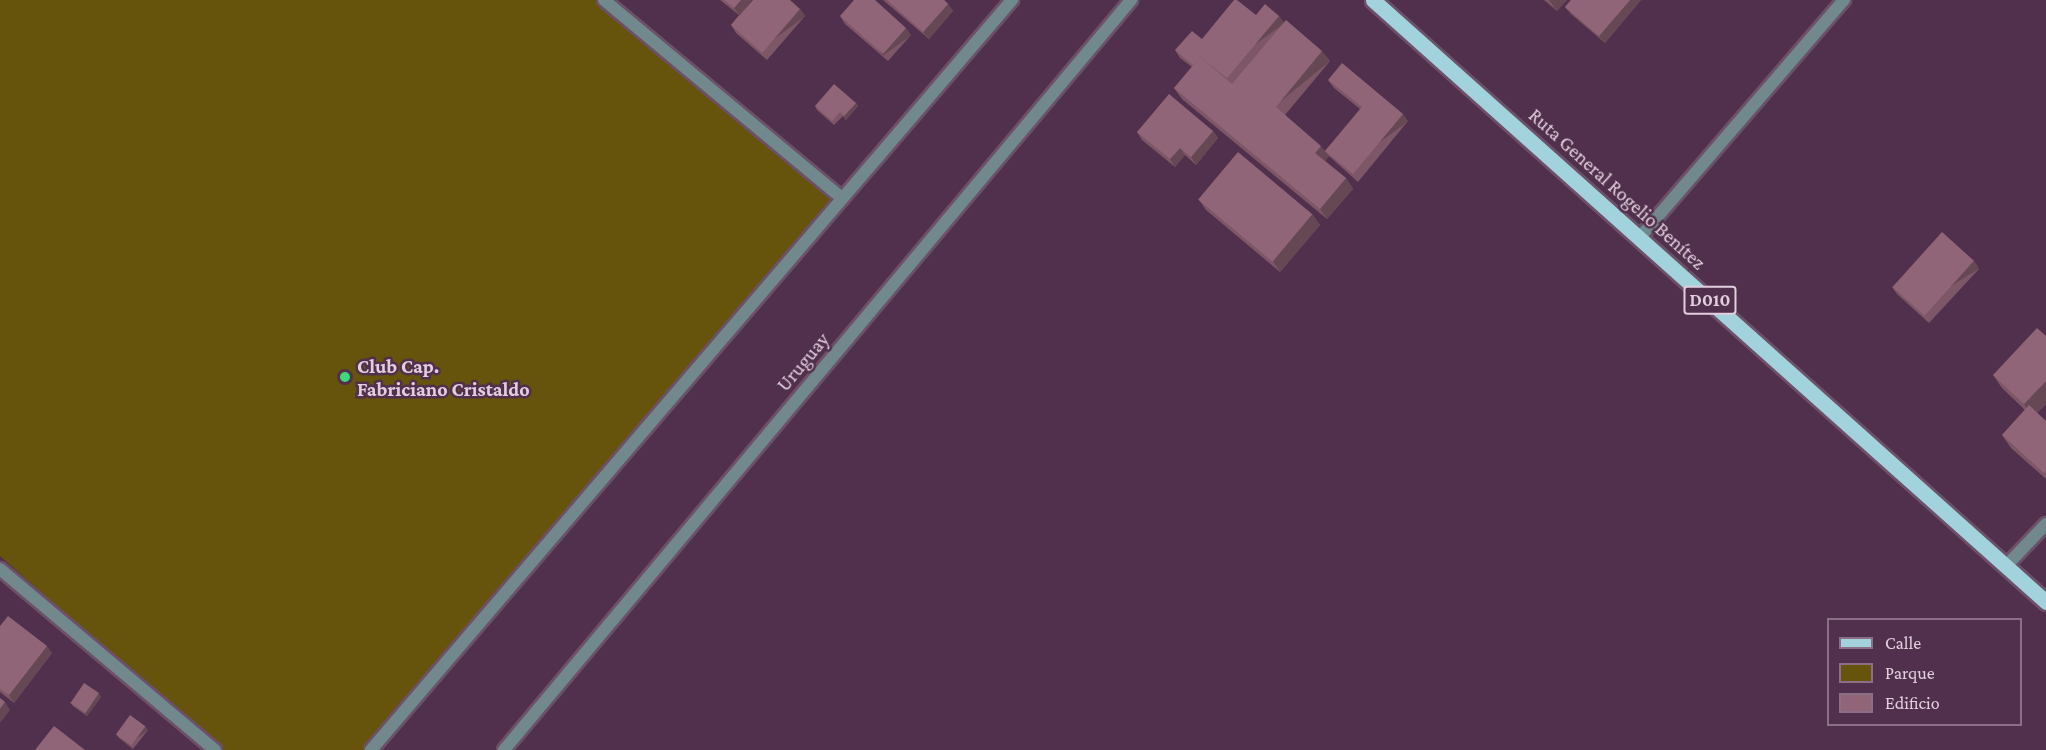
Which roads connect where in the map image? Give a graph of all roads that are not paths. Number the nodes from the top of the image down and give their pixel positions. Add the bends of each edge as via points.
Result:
1 (604, 0) edge
2 (1012, 0) edge
3 (1131, 0) edge
4 (1373, 0) edge
5 (1844, 0) edge
6 (843, 198) junction
7 (1640, 237) junction
8 (2046, 524) edge
9 (2007, 565) junction
10 (0, 569) edge
11 (2046, 602) edge
12 (215, 750) edge
13 (372, 750) edge
14 (504, 750) edge

1 - 6 street
2 - 6 street
3 - 14 street, Uruguay
4 - 7 main road, Ruta General Rogelio Benítez / D010
5 - 7 street
6 - 13 street
7 - 9 main road, Ruta General Rogelio Benítez / D010
8 - 9 street
9 - 11 main road, Ruta General Rogelio Benítez / D010
10 - 12 street

